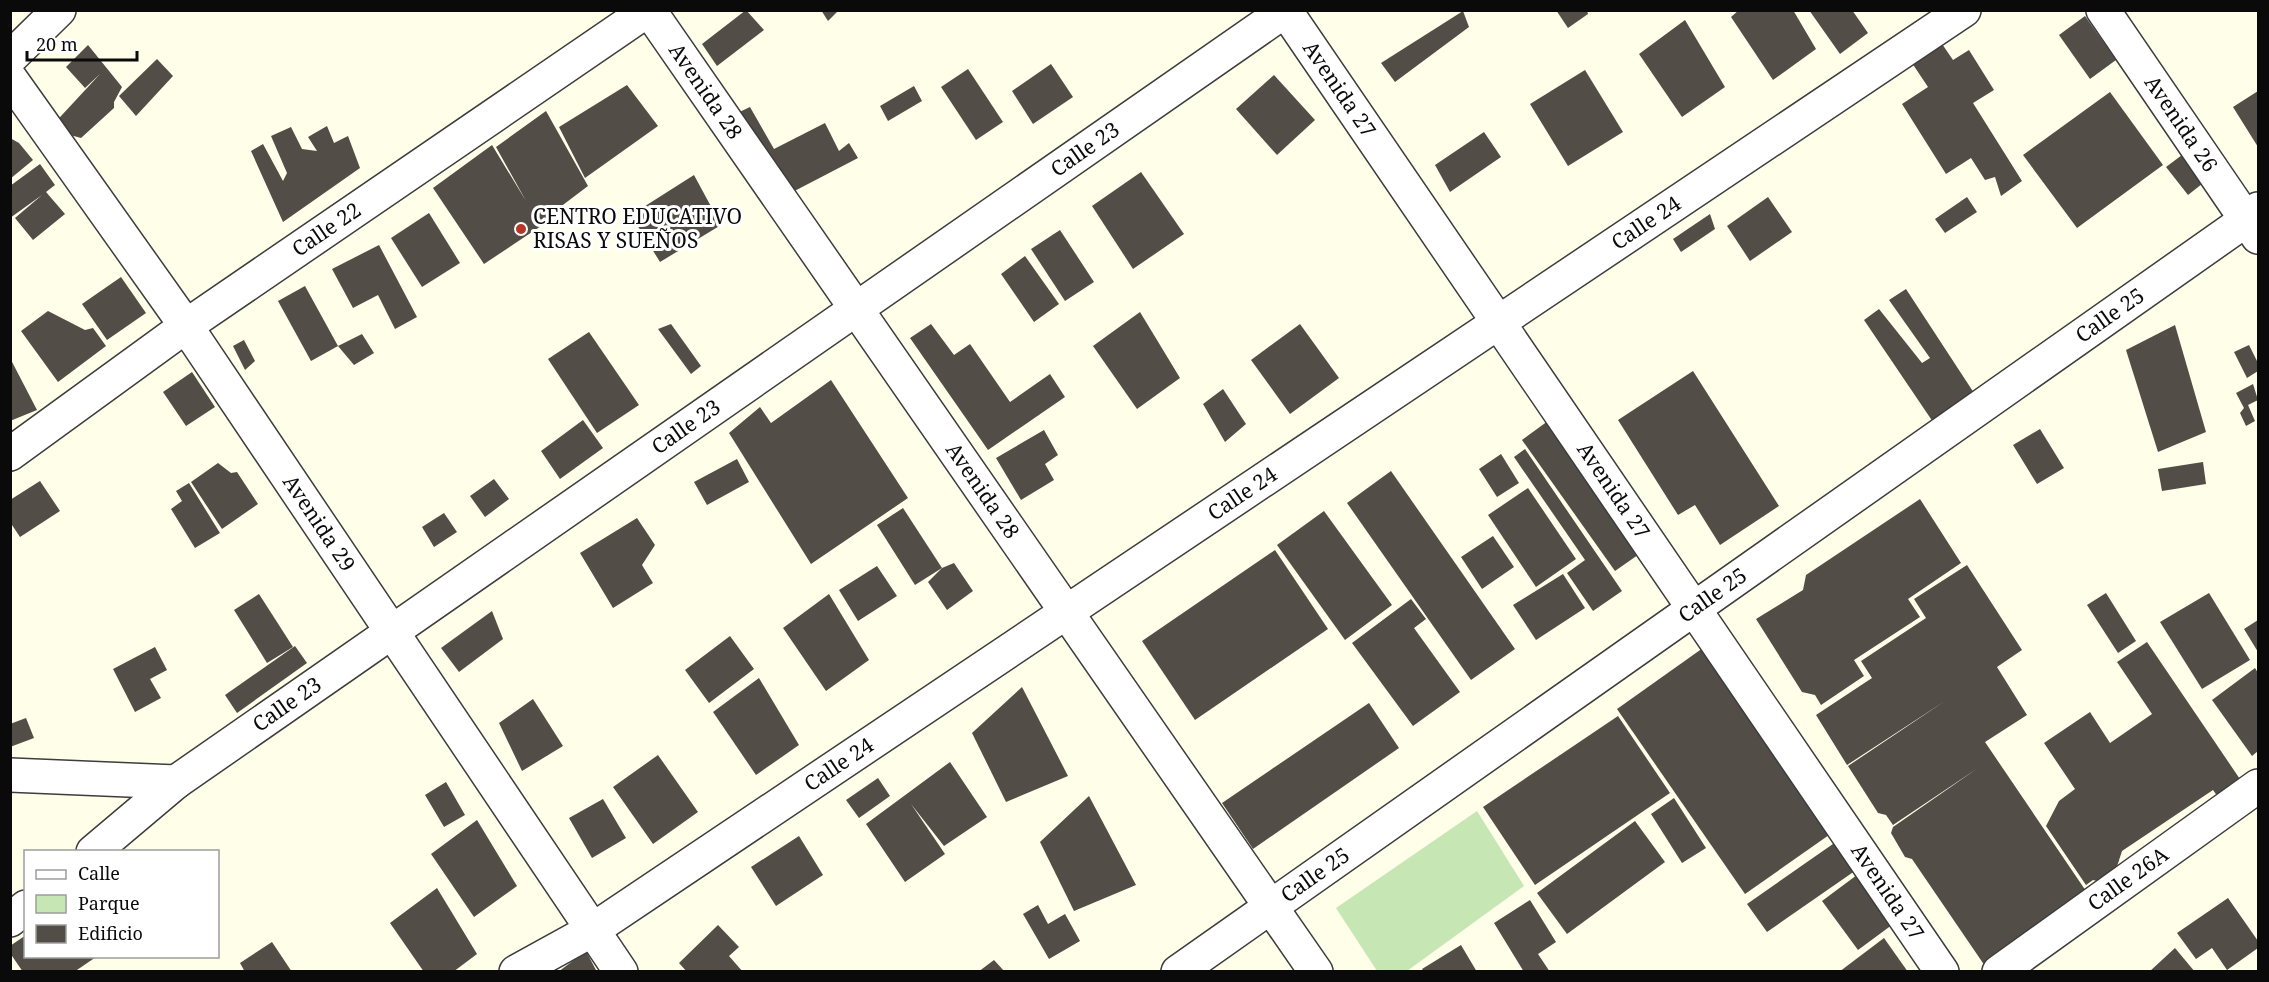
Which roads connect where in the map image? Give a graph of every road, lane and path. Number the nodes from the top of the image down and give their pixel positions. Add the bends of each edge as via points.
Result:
1 (59, 10) edge
2 (649, 10) edge
3 (1964, 10) edge
4 (2103, 10) edge
5 (1285, 11) edge
6 (10, 58) edge
7 (10, 78) edge
8 (2254, 222) edge
9 (856, 310) junction
10 (1499, 322) junction
11 (186, 326) junction
12 (10, 454) edge
13 (1694, 608) junction
14 (1067, 612) junction
15 (393, 633) junction
16 (10, 775) edge
17 (176, 782) junction
18 (2259, 786) edge
19 (95, 850) edge
20 (1271, 906) junction
21 (24, 909) edge
22 (10, 920) edge
23 (594, 929) junction
24 (516, 972) edge
25 (621, 972) edge
26 (1178, 972) edge
27 (1316, 972) edge
28 (1942, 972) edge
29 (1999, 972) edge

1 - 6 street
2 - 9 street, Avenida 28
2 - 11 street, Calle 22
3 - 10 street, Calle 24
4 - 8 street, Avenida 26
5 - 9 street, Calle 23
5 - 10 street, Avenida 27
7 - 11 street, Avenida 29
8 - 13 street, Calle 25
9 - 14 street, Avenida 28
9 - 15 street, Calle 23
10 - 13 street, Avenida 27
10 - 14 street, Calle 24
11 - 12 street, Calle 22
11 - 15 street, Avenida 29
13 - 20 street, Calle 25
13 - 28 street, Avenida 27
14 - 20 street, Avenida 28
14 - 23 street, Calle 24
15 - 17 street, Calle 23
15 - 23 street, Avenida 29
16 - 17 street
17 - 19 street, Calle 23
18 - 29 street, Calle 26A
20 - 26 street, Calle 25
20 - 27 street, Avenida 28
21 - 22 street
23 - 24 street, Calle 24
23 - 25 street, Avenida 29

